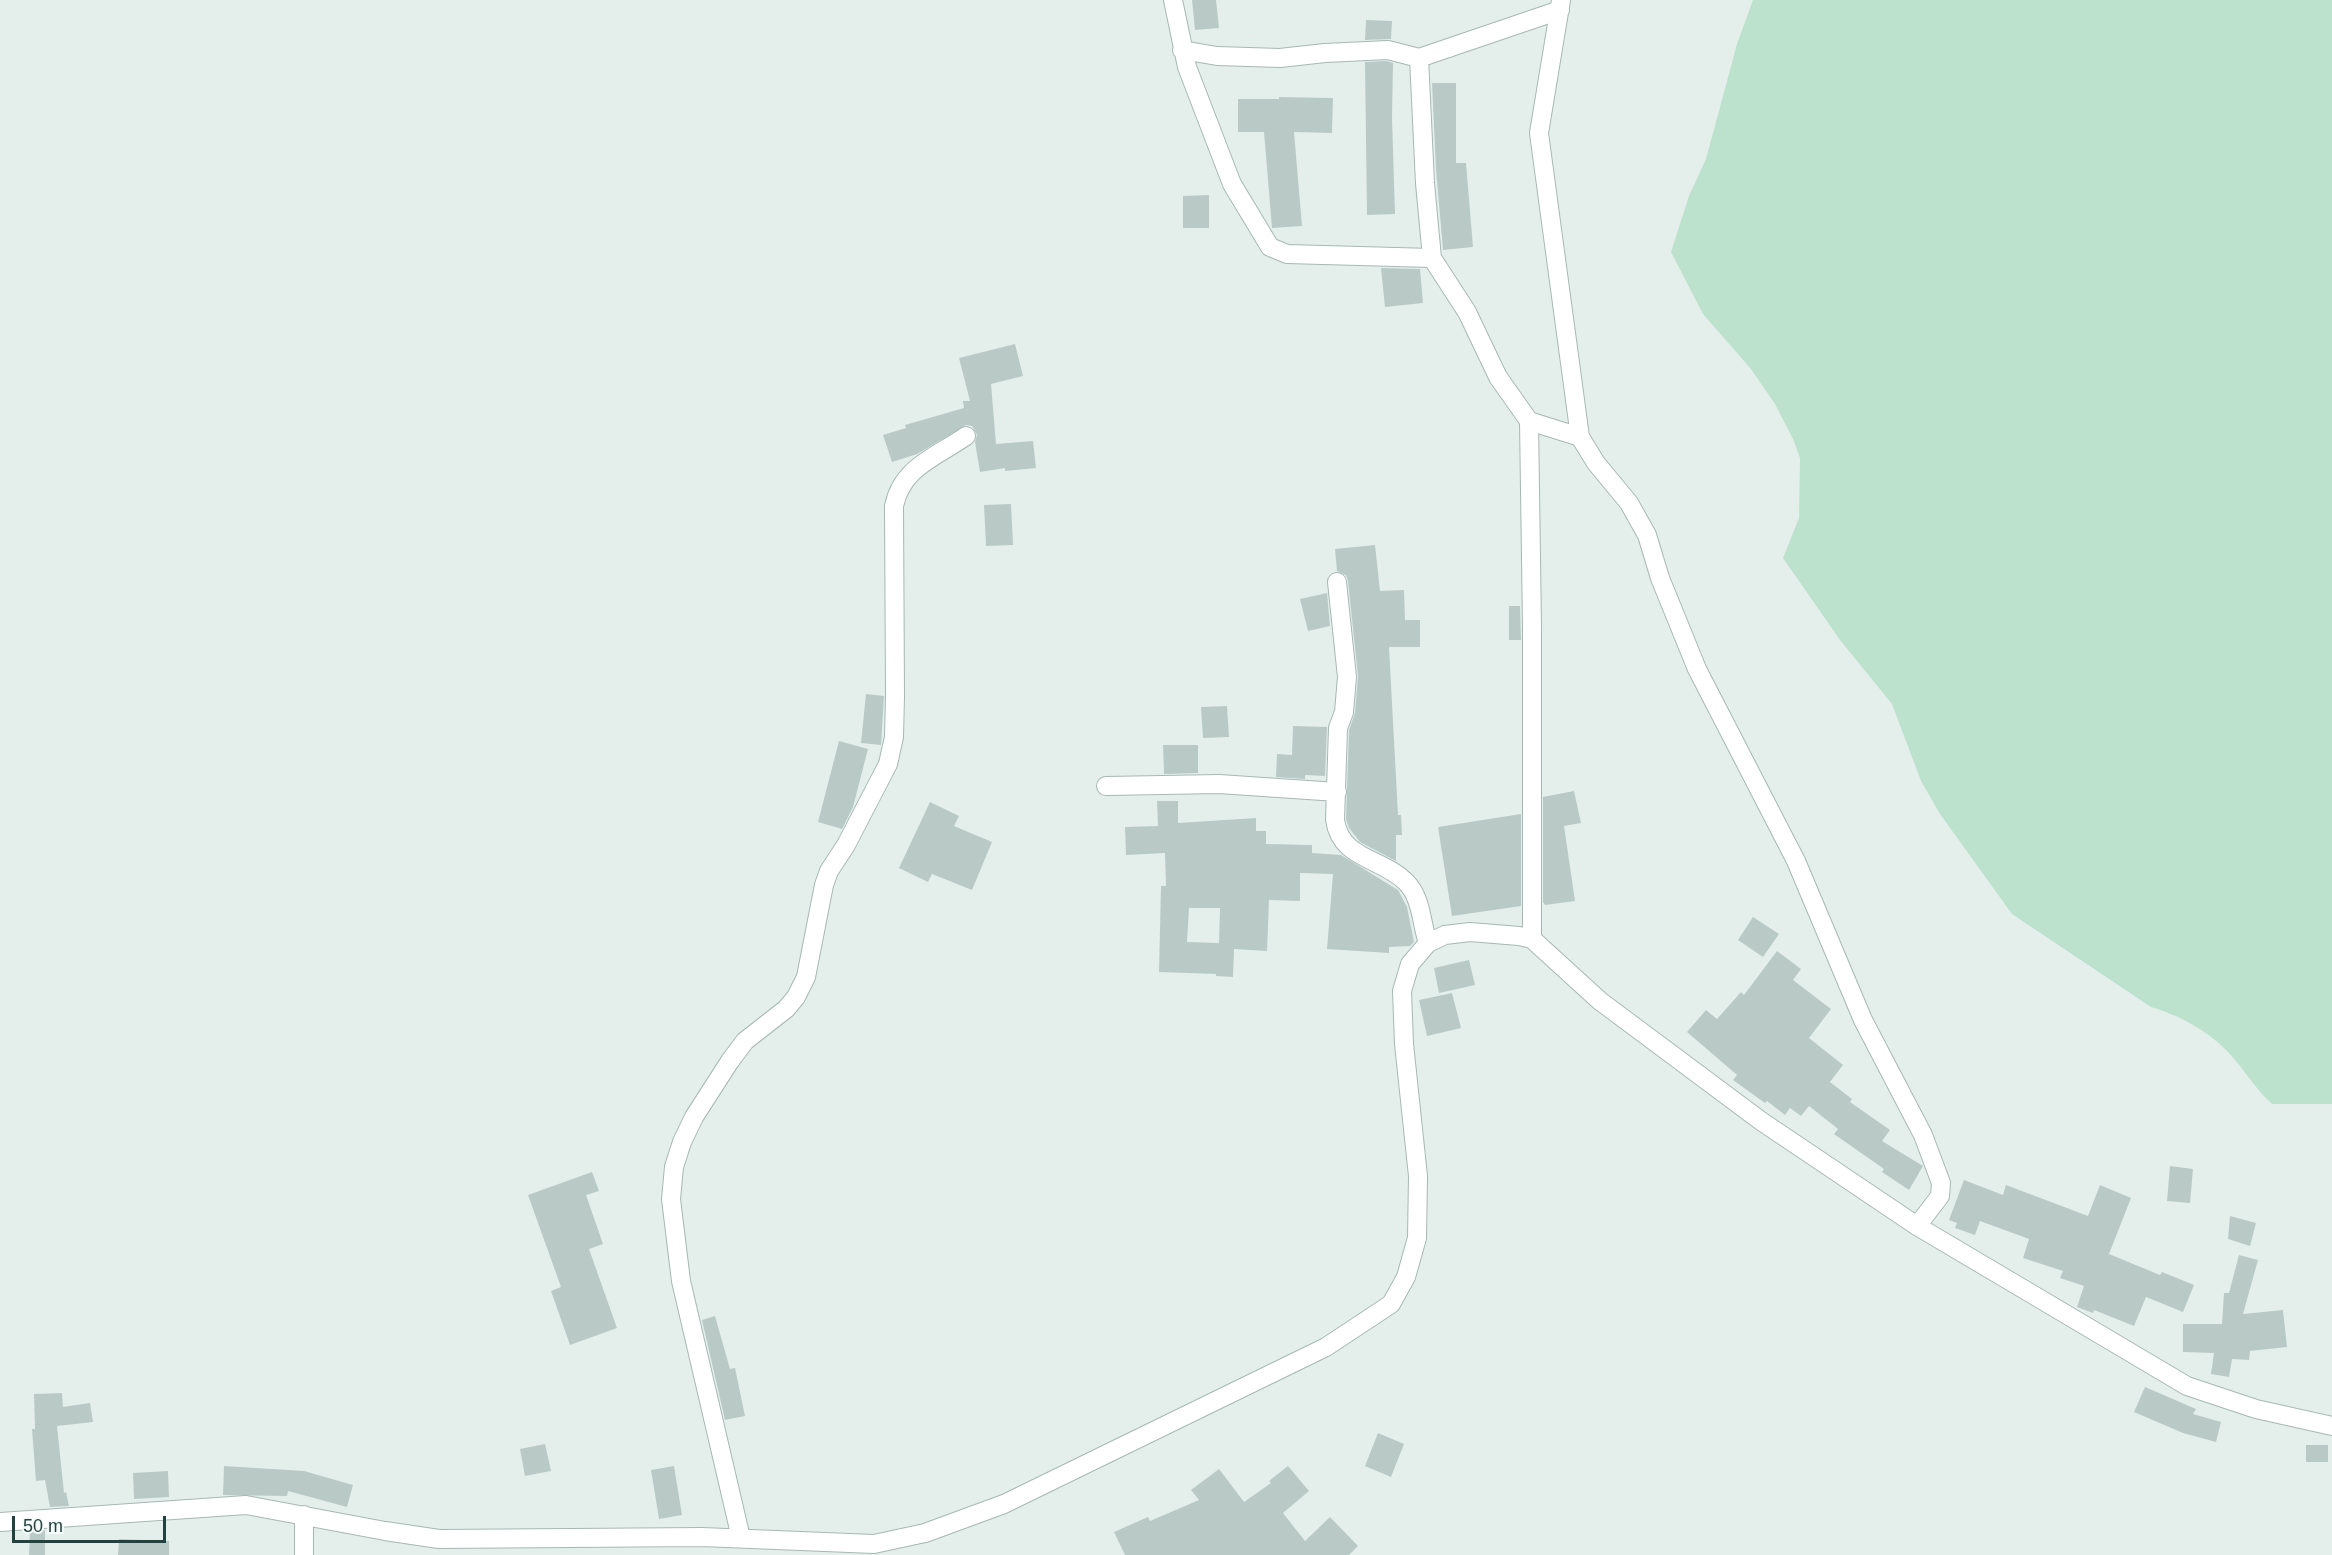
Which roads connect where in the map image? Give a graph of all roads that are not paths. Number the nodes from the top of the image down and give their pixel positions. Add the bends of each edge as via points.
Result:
1 (1173, 0) edge
2 (1560, 5) edge
3 (1182, 50) junction
4 (1419, 58) junction
5 (1432, 258) junction
6 (1529, 421) junction
7 (966, 436) dead end
8 (1580, 437) junction
9 (1337, 582) dead end
10 (1106, 786) dead end
11 (1337, 792) junction
12 (1532, 939) junction
13 (1428, 943) junction
14 (1917, 1226) junction
15 (2332, 1426) edge
16 (304, 1515) junction
17 (0, 1522) edge
18 (741, 1538) junction
19 (304, 1555) edge

1 - 3 street
2 - 4 street
2 - 8 street via 1539,133
3 - 4 street via 1216,56 1280,58 1388,50
3 - 5 street via 1232,184 1270,247 1287,254
4 - 5 street
5 - 6 street via 1467,312 1498,377
6 - 8 street
6 - 12 street
7 - 18 street via 912,471 897,492 892,751 824,885 806,977 786,1009 745,1041 729,1061 694,1118 674,1167 671,1199 681,1281
8 - 14 street via 1629,503 1647,535 1659,578 1697,669 1796,861 1863,1020 1923,1135 1941,1190
9 - 11 street via 1347,677 1344,712 1338,728
10 - 11 street via 1219,784
11 - 13 street via 1335,820 1340,838 1358,854 1406,882 1418,898
12 - 13 street via 1470,933 1445,935
12 - 14 street via 1600,1001 1761,1121
13 - 18 street via 1410,964 1402,991 1418,1176 1417,1238 1407,1277 1390,1304 1326,1347 1004,1504 925,1533 874,1544
14 - 15 street via 2187,1386 2256,1409
16 - 17 street via 246,1505
16 - 18 street via 440,1539
16 - 19 street

